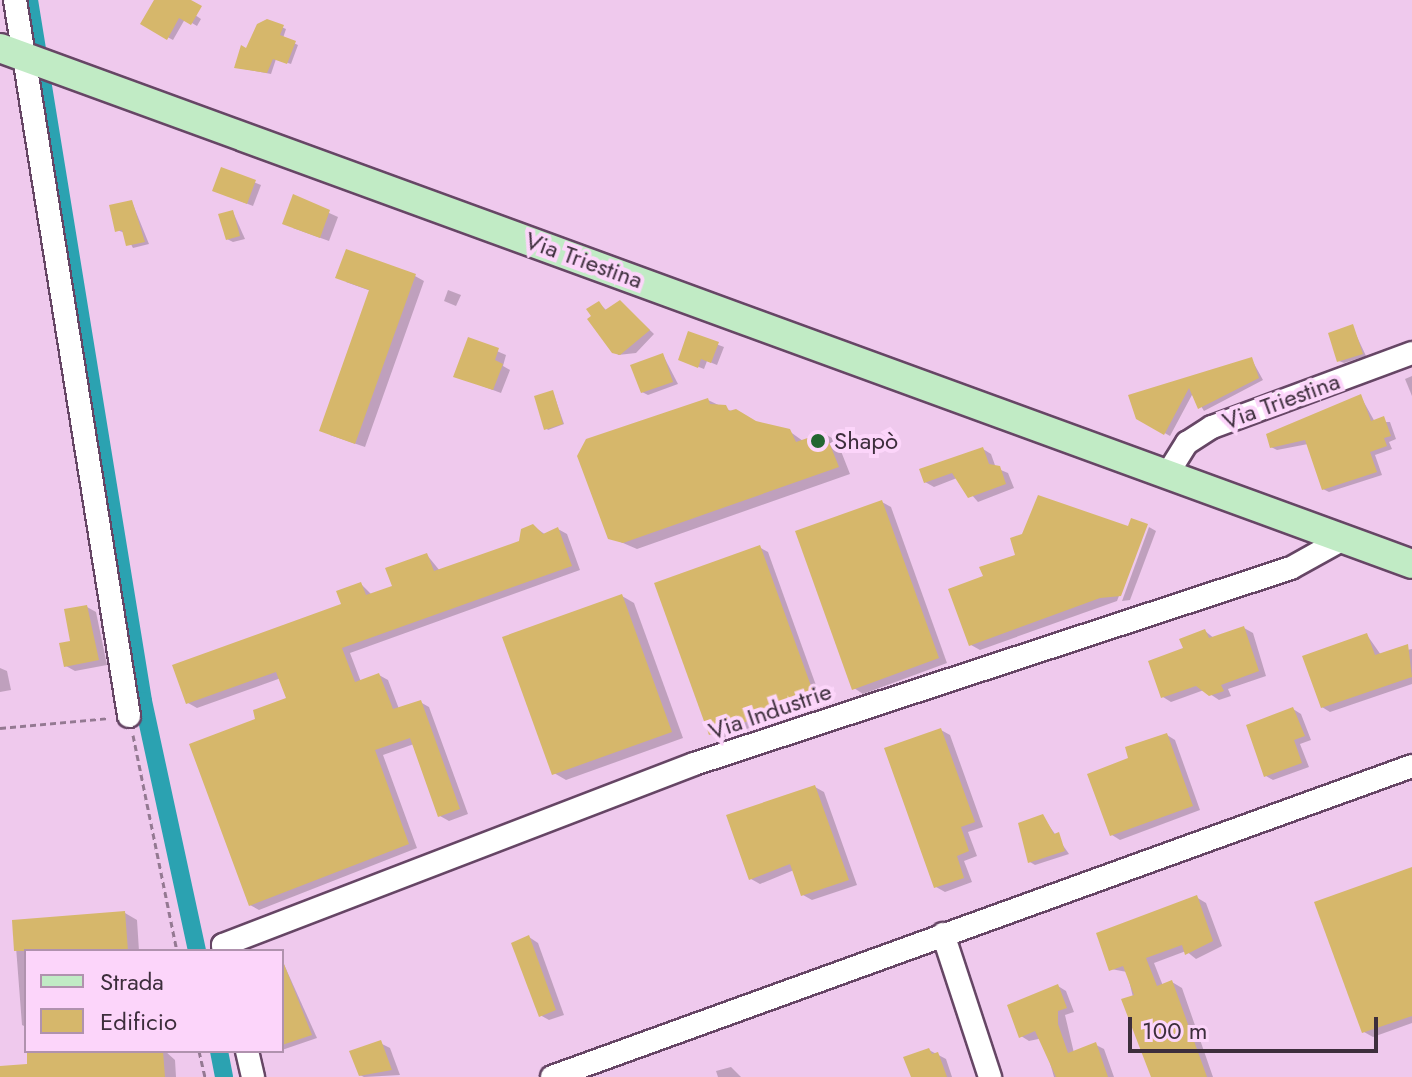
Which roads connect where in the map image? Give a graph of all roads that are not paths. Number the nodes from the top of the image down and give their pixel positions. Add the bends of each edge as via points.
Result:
1 (15, 0) edge
2 (18, 54) edge
3 (1412, 353) edge
4 (1168, 473) junction
5 (1345, 538) junction
6 (1412, 564) edge
7 (129, 716) road end
8 (1412, 766) edge
9 (943, 934) junction
10 (224, 949) edge
11 (247, 1053) edge
12 (253, 1077) edge
13 (552, 1077) edge
14 (990, 1077) edge

1 - 2 street
2 - 4 main road, Via Triestina
2 - 7 street
3 - 4 street, Via Triestina via 1212,427 1187,443
4 - 5 main road, Via Triestina
5 - 6 main road, Via Triestina
5 - 10 street, Via Industrie via 1291,568 694,764
8 - 9 street
9 - 13 street
9 - 14 street
11 - 12 street

